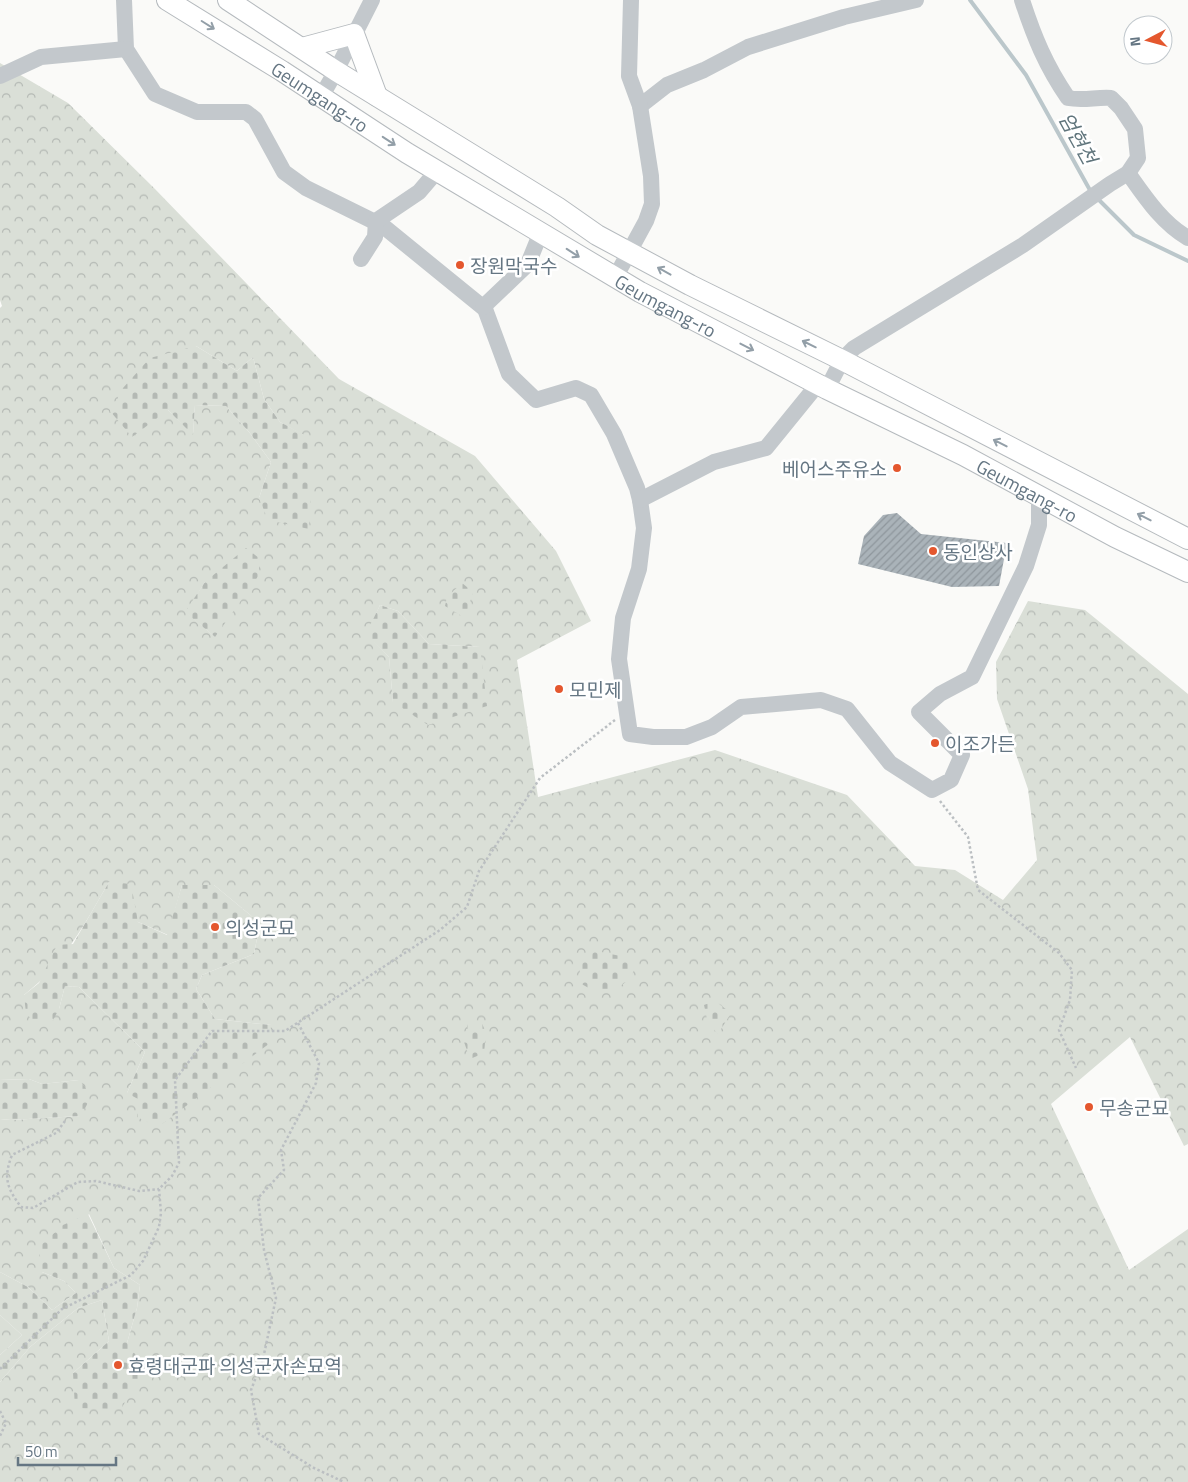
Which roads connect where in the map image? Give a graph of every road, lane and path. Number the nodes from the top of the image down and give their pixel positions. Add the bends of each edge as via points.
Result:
1 (124, 0) edge
2 (167, 0) edge
3 (228, 0) edge
4 (372, 0) edge
5 (631, 0) edge
6 (916, 0) edge
7 (1022, 0) edge
8 (354, 34) junction
9 (126, 48) junction
10 (302, 48) junction
11 (336, 71) junction
12 (0, 76) edge
13 (377, 96) junction
14 (321, 97) junction
15 (640, 106) junction
16 (437, 171) junction
17 (1128, 173) junction
18 (376, 221) junction
19 (541, 232) junction
20 (1188, 238) edge
21 (629, 252) junction
22 (361, 259) dead end
23 (615, 278) junction
24 (483, 307) junction
25 (842, 360) junction
26 (823, 387) junction
27 (1039, 497) junction
28 (640, 500) junction
29 (1188, 539) edge
30 (1188, 572) edge
31 (626, 712) junction
32 (932, 790) junction
33 (298, 1023) junction
34 (1076, 1068) dead end
35 (65, 1121) dead end
36 (159, 1189) junction
37 (0, 1369) edge
38 (0, 1411) edge
39 (0, 1436) edge
40 (344, 1482) edge

1 - 9 street
2 -> 14 main road, Geumgang-ro
3 - 10 main road, Geumgang-ro
4 - 8 street
5 - 15 street via 629,76
6 - 15 street via 852,15 748,47 667,85
7 - 17 street via 1052,75 1068,98 1080,101 1111,98 1134,129 1138,158
8 - 10 main road
8 - 11 street
8 - 13 main road
9 - 12 street via 41,57
9 - 18 street via 155,94 197,112 246,112 255,119 284,172 306,188
10 - 11 main road, Geumgang-ro
11 - 13 main road, Geumgang-ro
11 - 14 street
13 - 21 main road, Geumgang-ro
14 -> 16 main road, Geumgang-ro
15 - 21 street via 652,176 652,204
16 - 18 street via 419,192
16 - 19 main road, Geumgang-ro
17 - 20 street via 1152,207
17 - 25 street via 1023,245 854,348
18 - 22 street via 375,238
18 - 24 street
19 -> 23 main road, Geumgang-ro
19 - 24 street via 528,264
21 - 23 street
25 -> 21 main road, Geumgang-ro
23 -> 26 main road, Geumgang-ro
24 - 28 street via 509,374 536,400 576,388 590,395 614,434
25 - 26 street
29 -> 25 main road, Geumgang-ro
26 - 27 main road, Geumgang-ro via 963,455
26 - 28 street via 766,448 714,462
27 - 30 main road, Geumgang-ro
27 - 32 street via 1039,525 1026,566 972,677 940,694 919,712 962,755 951,780
28 - 31 street via 644,528 639,569 624,618 619,659
31 - 32 street via 630,734 686,737 712,727 741,707 821,700 847,709 890,763
31 - 33 path via 540,778 479,871 467,907 440,930
32 - 34 path via 968,837 978,890 1059,953 1072,970 1070,1000 1059,1030
33 - 36 path via 285,1031 212,1031 175,1080 178,1163 172,1176
33 - 40 path via 319,1063 316,1083 281,1150 284,1170 258,1198 264,1250 276,1298 263,1359 251,1390 259,1434 314,1468
35 - 36 path via 56,1133 12,1155 6,1169 6,1181 21,1207 33,1208 78,1182 96,1180 139,1191
36 - 37 path via 159,1227 143,1261 132,1275 62,1309
38 - 39 path via 6,1423

